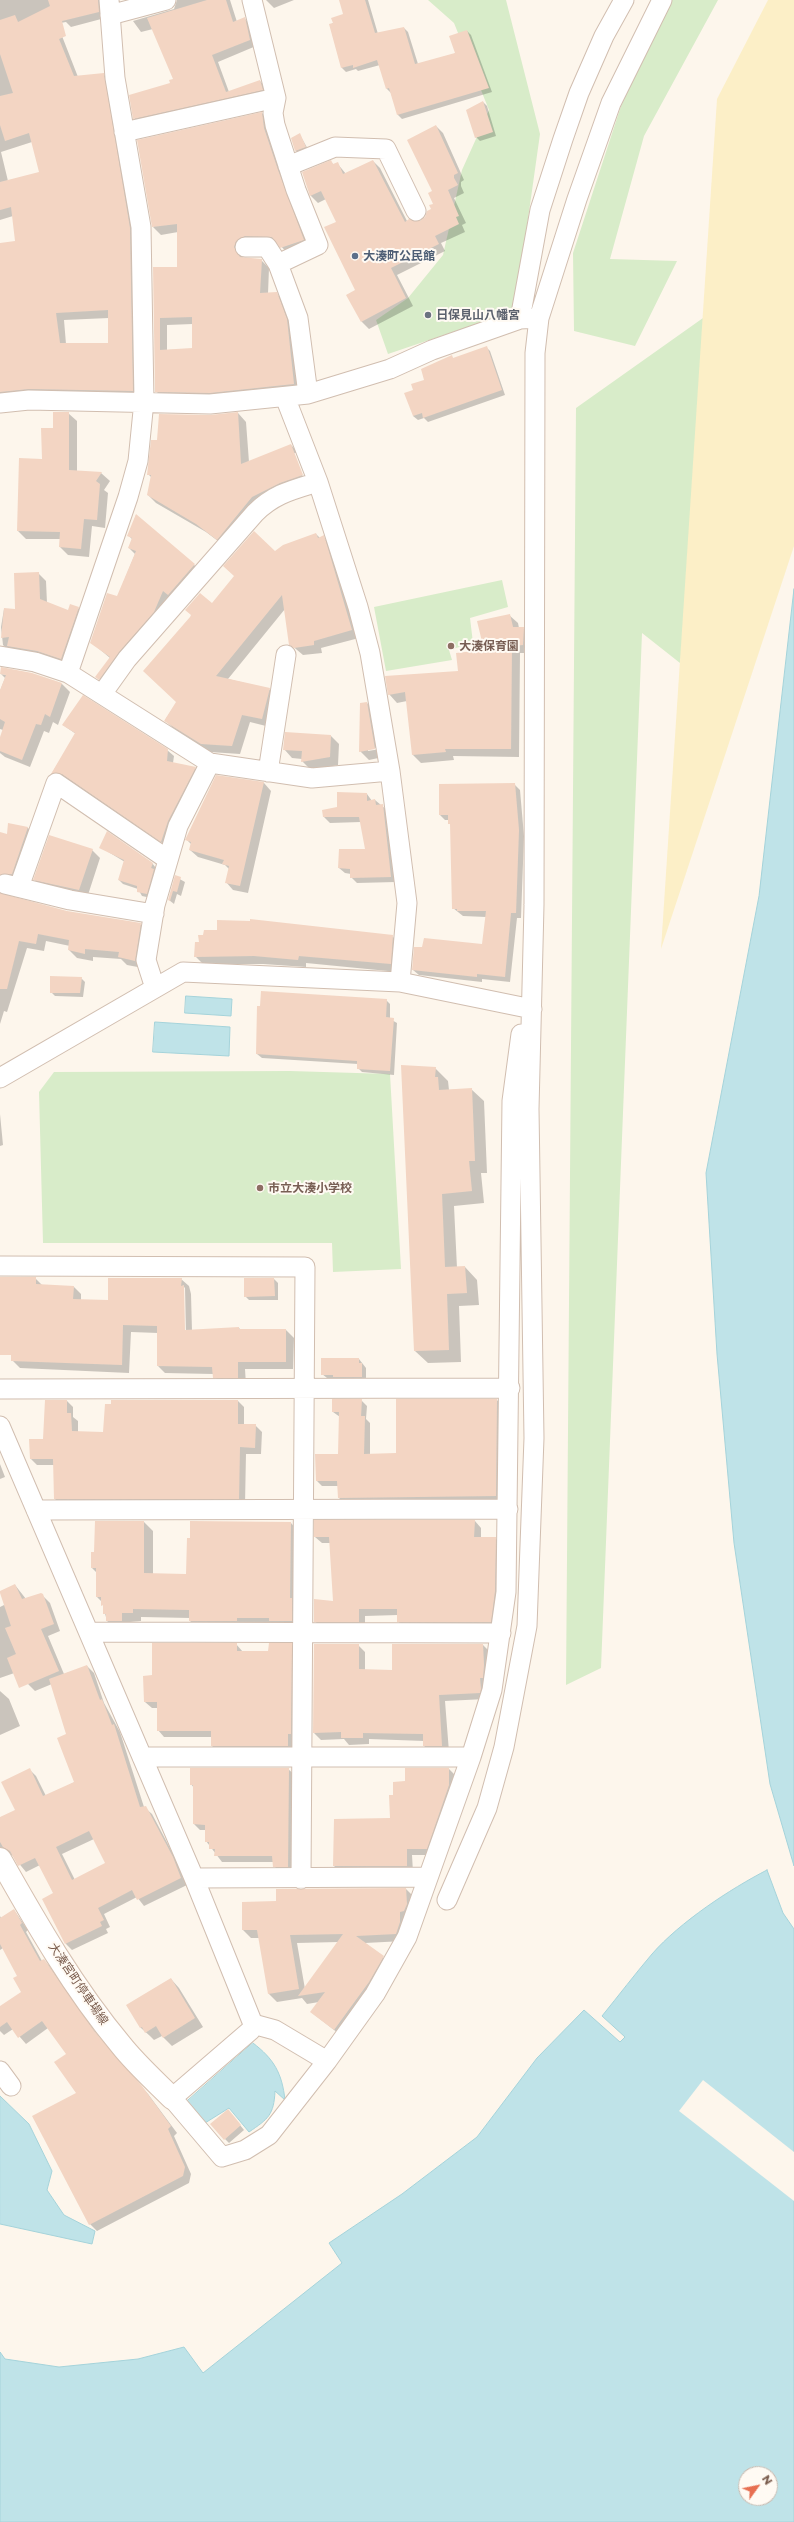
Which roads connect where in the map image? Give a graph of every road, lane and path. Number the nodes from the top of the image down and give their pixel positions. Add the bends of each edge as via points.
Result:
1 (166, 0) edge
2 (252, 0) edge
3 (624, 0) edge
4 (662, 0) edge
5 (110, 8) edge
6 (276, 98) junction
7 (124, 132) junction
8 (288, 166) junction
9 (416, 211) dead end
10 (245, 247) dead end
11 (278, 264) junction
12 (539, 318) junction
13 (520, 319) junction
14 (308, 394) junction
15 (286, 397) junction
16 (144, 401) junction
17 (0, 403) edge
18 (318, 482) junction
19 (286, 655) dead end
20 (0, 656) edge
21 (68, 673) junction
22 (102, 694) junction
23 (210, 763) junction
24 (390, 771) junction
25 (268, 772) junction
26 (167, 859) junction
27 (154, 914) junction
28 (400, 982) junction
29 (155, 988) junction
30 (528, 1008) junction
31 (0, 1078) edge
32 (0, 1266) edge
33 (0, 1388) edge
34 (510, 1388) junction
35 (303, 1390) junction
36 (0, 1426) edge
37 (508, 1509) junction
38 (36, 1510) junction
39 (302, 1511) junction
40 (89, 1632) junction
41 (501, 1633) junction
42 (303, 1634) junction
43 (142, 1757) junction
44 (471, 1757) junction
45 (302, 1758) junction
46 (0, 1858) edge
47 (428, 1877) junction
48 (194, 1878) junction
49 (301, 1879) junction
50 (447, 1900) dead end
51 (253, 2024) junction
52 (327, 2061) junction
53 (172, 2098) junction

1 - 5 street
2 - 6 street
3 - 13 street via 582,86 563,139 540,210
4 - 12 street via 611,103 577,198
5 - 7 street via 115,78
6 - 7 street
6 - 8 street via 273,113 275,125
7 - 16 street via 141,227
8 - 9 street via 335,147 386,148
8 - 11 street via 318,245
10 - 11 street via 267,247
11 - 14 street via 298,318
12 - 13 street
12 - 30 street via 535,353
13 - 14 street via 432,350 390,369
14 - 15 street
15 - 16 street via 210,404
15 - 18 street
16 - 17 street via 29,400
16 - 21 street via 138,461 128,497
18 - 22 street via 290,490 269,500 255,513 127,659
18 - 24 street via 370,653
19 - 25 street
20 - 21 street via 35,662
21 - 22 street
22 - 23 street
23 - 25 street
23 - 26 street via 178,826
24 - 25 street via 312,778
24 - 28 street via 406,903
26 - 27 street
26 - 27 street via 56,783 12,885 70,900
27 - 29 street via 146,960
28 - 29 street via 184,972
28 - 30 street
29 - 31 street
30 - 34 street via 512,1100
30 - 50 street via 534,1438 527,1626 504,1747 487,1808
32 - 35 street via 305,1268
33 - 35 street
34 - 35 street
34 - 37 street
35 - 39 street
36 - 38 street
37 - 39 street
37 - 41 street via 506,1592
38 - 39 street
38 - 40 street
39 - 42 street
40 - 42 street
40 - 43 street
41 - 42 street
41 - 44 street via 492,1690
42 - 45 street
43 - 45 street
43 - 48 street
44 - 45 street
44 - 47 street
45 - 49 street
46 - 53 main road, 大湊宮町停車場線 via 24,1902 77,1986 121,2046
47 - 49 street
47 - 52 street via 407,1937 394,1963
48 - 49 street
48 - 51 street
51 - 52 street via 275,2030
51 - 53 street via 251,2030
52 - 53 street via 269,2135 245,2150 222,2157

